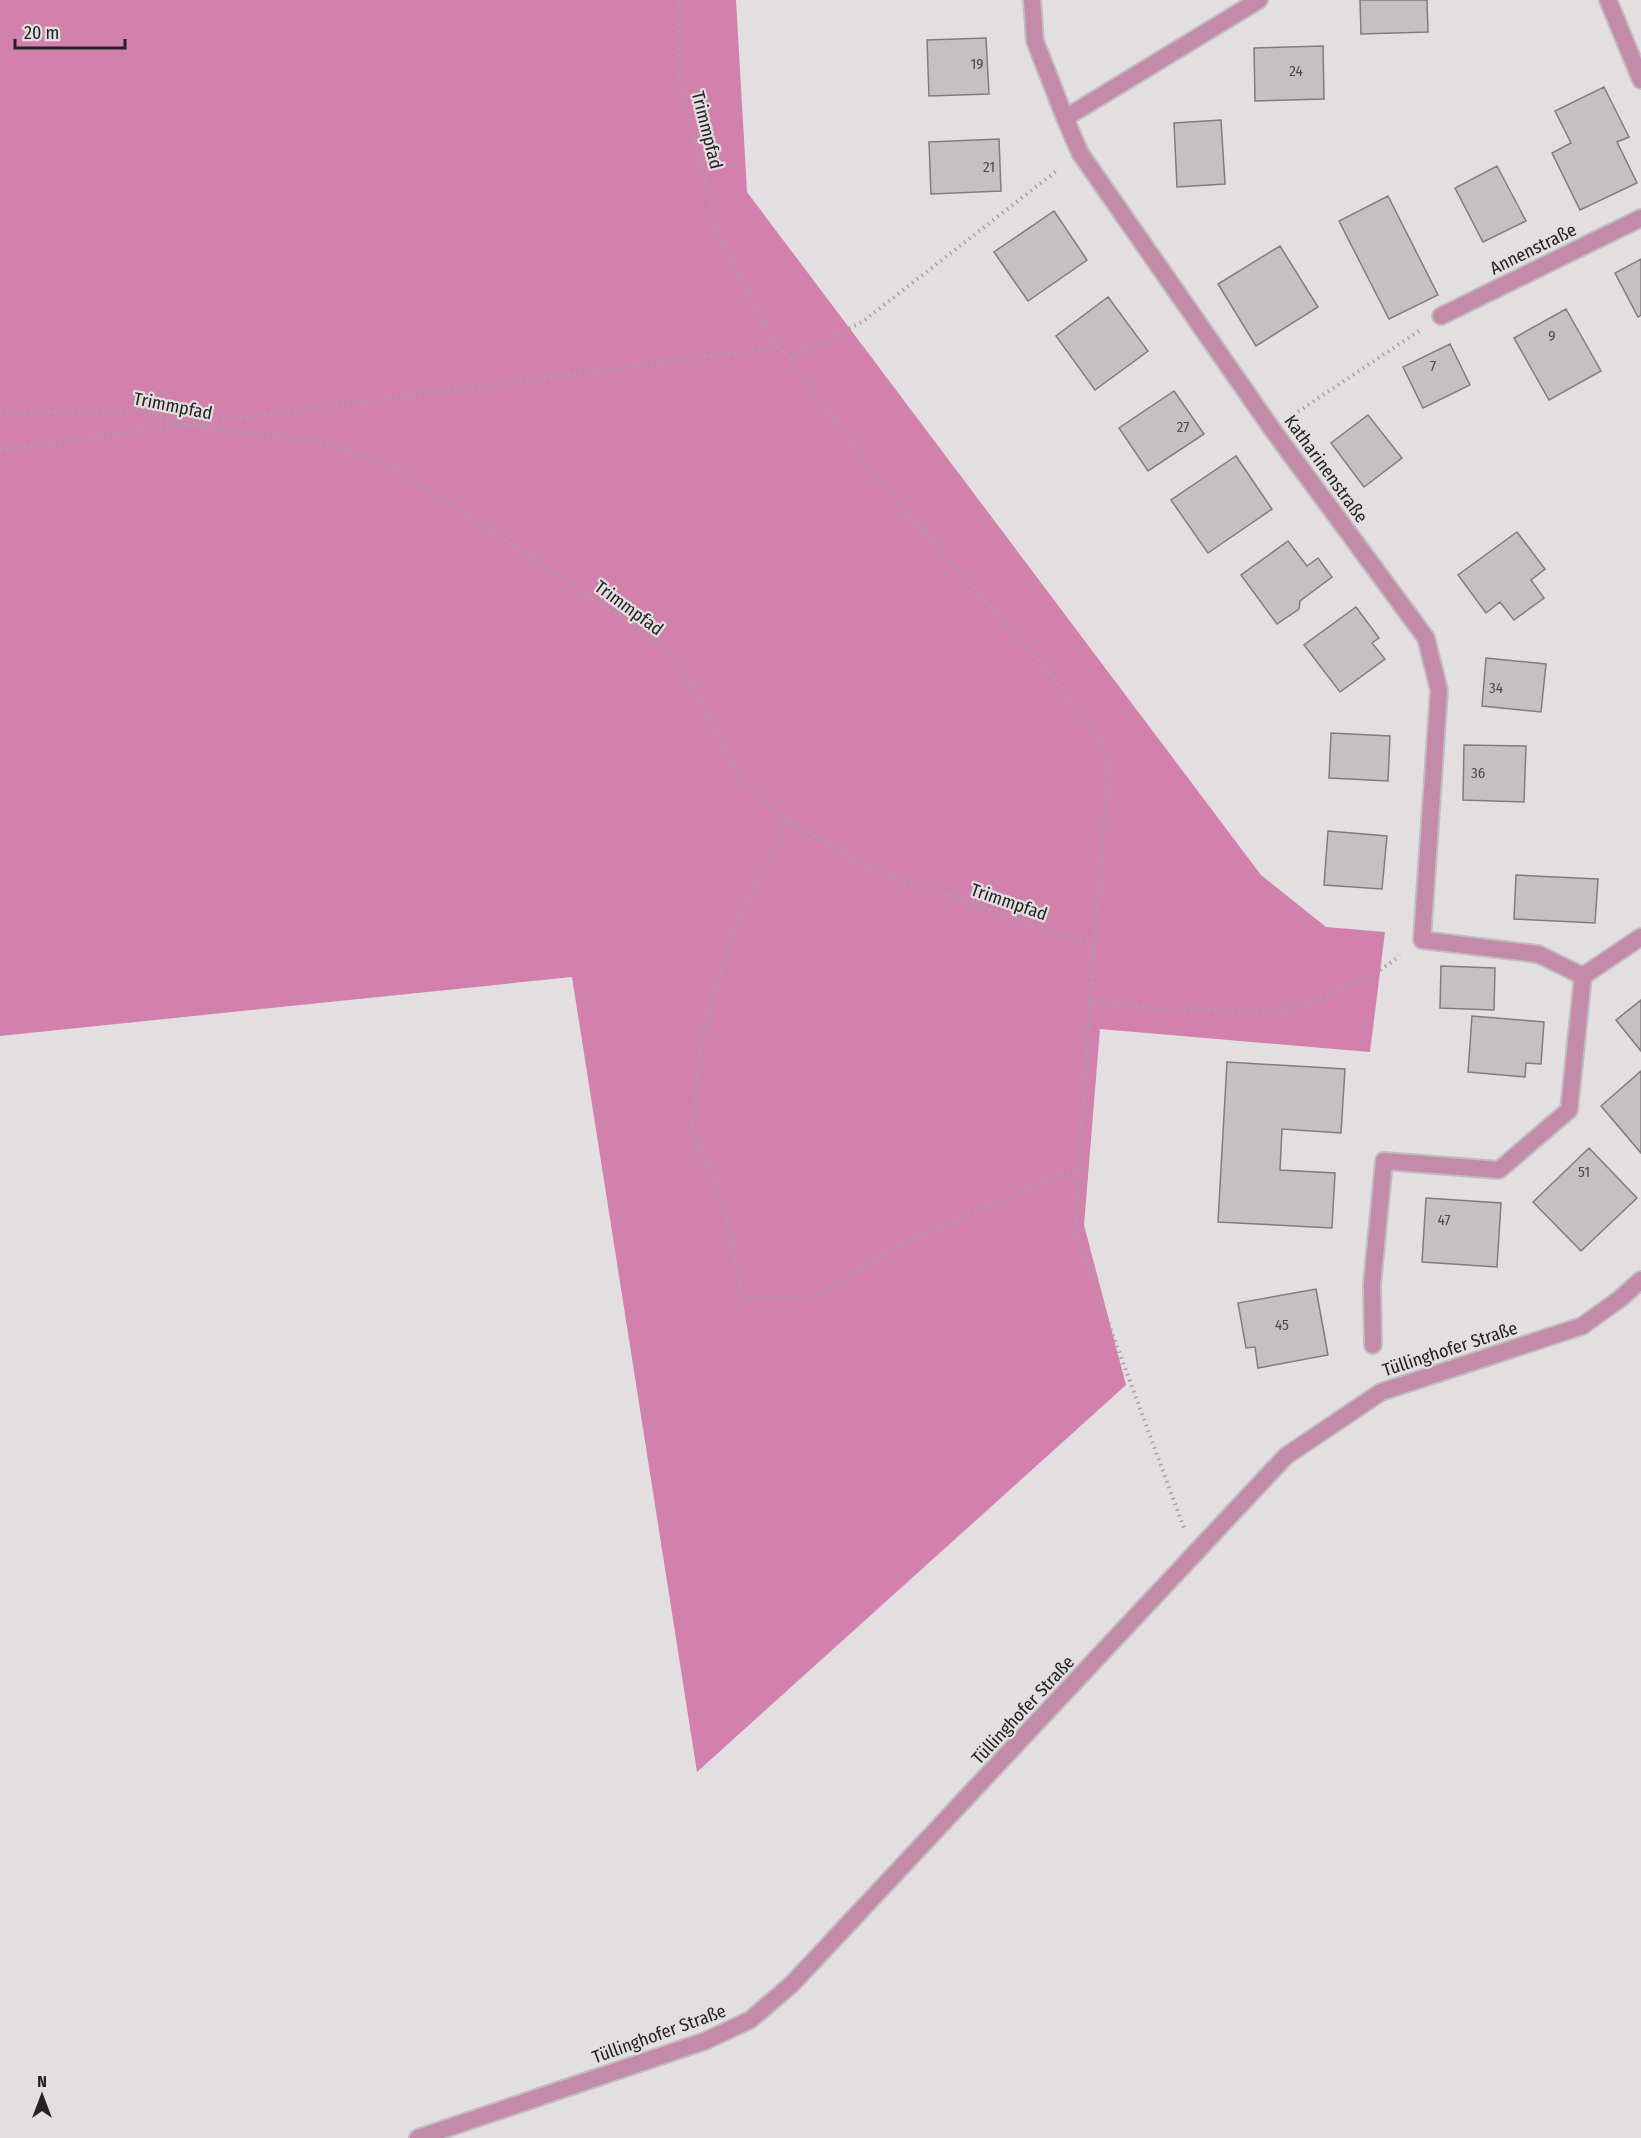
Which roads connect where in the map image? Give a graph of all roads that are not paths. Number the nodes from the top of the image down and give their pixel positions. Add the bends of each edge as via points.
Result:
1 (1032, 0) edge
2 (1259, 0) edge
3 (1608, 0) edge
4 (1641, 80) edge
5 (1065, 118) junction
6 (1641, 218) edge
7 (1442, 316) road end
8 (1641, 937) edge
9 (1583, 976) junction
10 (1641, 1280) edge
11 (1373, 1345) dead end
12 (418, 2138) edge

1 - 5 street, Katharinenstraße via 1035,41
2 - 5 street
3 - 4 street
5 - 9 street, Katharinenstraße via 1080,153 1272,429 1425,638 1439,690 1422,940 1538,954
6 - 7 street, Annenstraße
8 - 9 street
9 - 11 street via 1569,1110 1499,1170 1384,1161 1372,1285
10 - 12 street, Tüllinghofer Straße via 1582,1326 1381,1392 1286,1455 792,1984 750,2020 705,2041

